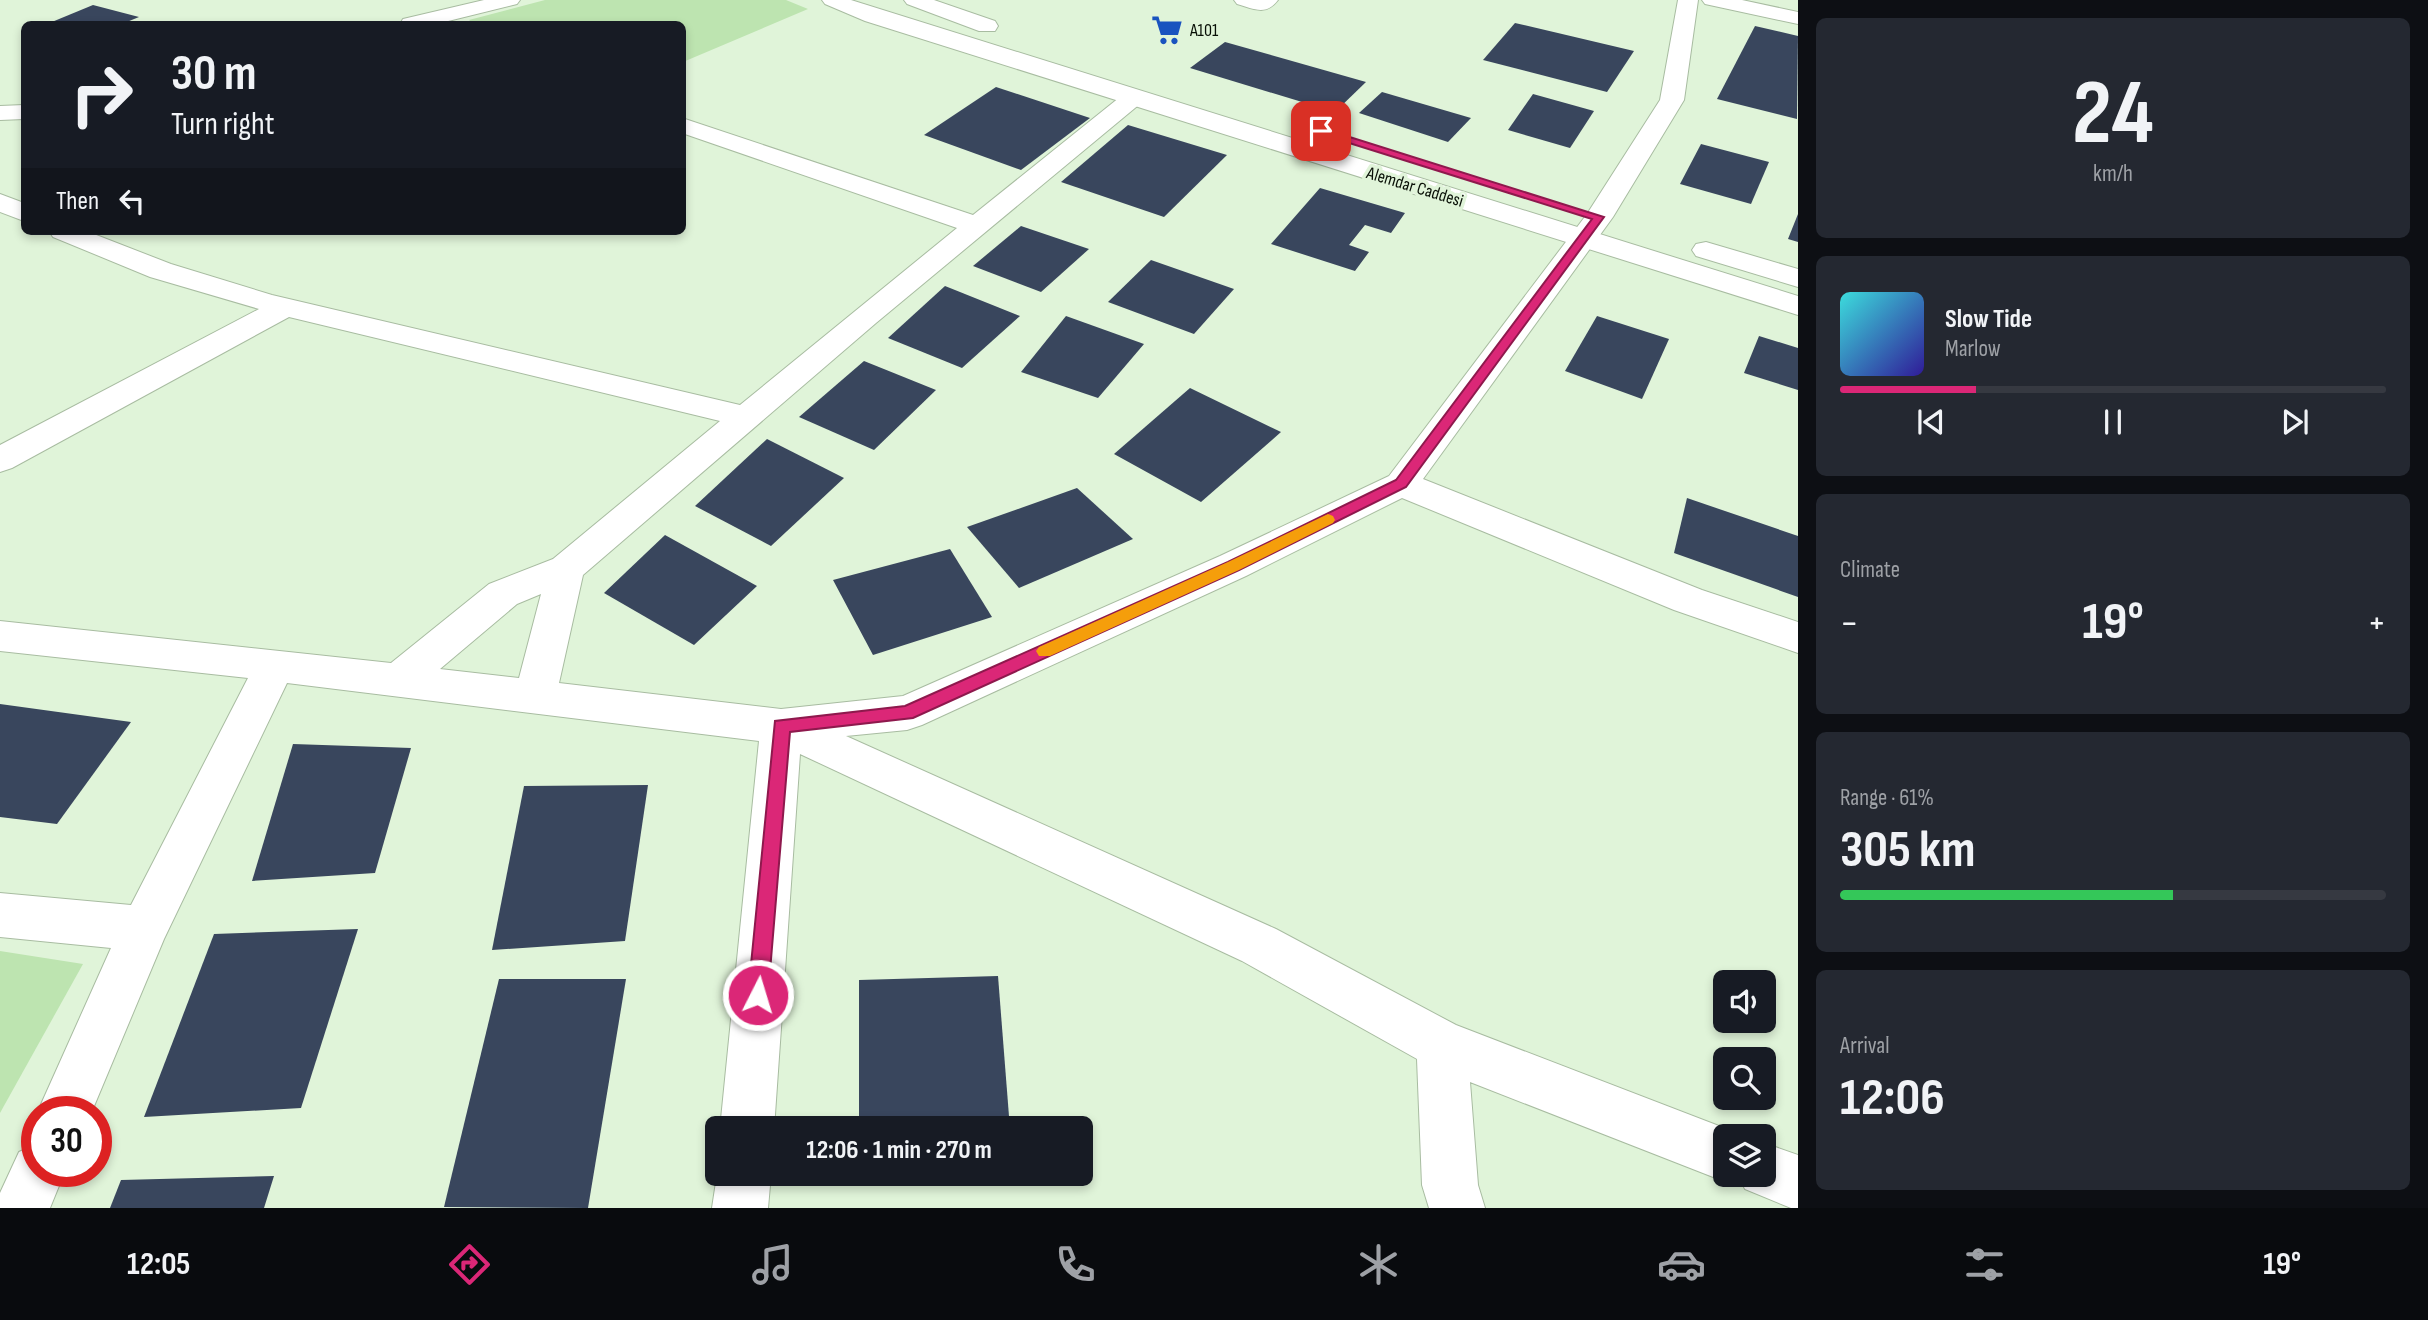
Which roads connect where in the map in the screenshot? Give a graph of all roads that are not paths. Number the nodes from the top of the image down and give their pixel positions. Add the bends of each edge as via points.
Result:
1 (431, 0) edge
2 (510, 0) edge
3 (832, 0) edge
4 (914, 0) edge
5 (1244, 0) edge
6 (1268, 0) edge
7 (1688, 0) edge
8 (1712, 0) edge
9 (1798, 18) edge
10 (444, 20) edge
11 (1133, 98) junction
12 (21, 112) edge
13 (0, 113) edge
14 (686, 126) edge
15 (1328, 134) dead end
16 (0, 202) edge
17 (21, 212) edge
18 (1595, 223) junction
19 (977, 226) junction
20 (71, 235) edge
21 (1678, 242) dead end
22 (1798, 278) edge
23 (1798, 306) edge
24 (284, 308) junction
25 (746, 417) junction
26 (0, 460) edge
27 (1401, 484) junction
28 (566, 569) junction
29 (0, 636) edge
30 (1798, 638) edge
31 (275, 665) junction
32 (398, 680) junction
33 (535, 696) junction
34 (781, 726) junction
35 (0, 915) edge
36 (144, 929) junction
37 (1442, 1045) junction
38 (72, 1096) edge
39 (748, 1116) edge
40 (1713, 1150) edge
41 (1776, 1175) edge
42 (1798, 1183) edge
43 (742, 1186) edge
44 (31, 1187) edge
45 (22, 1208) edge
46 (740, 1208) edge
47 (1457, 1208) edge

1 - 10 street
2 - 10 street
3 - 11 street, Alemdar Caddesi
4 - 15 street
5 - 6 street via 1262,5
7 - 18 street via 1672,100
8 - 9 street
11 - 18 street, Alemdar Caddesi
11 - 19 street
12 - 13 street
14 - 19 street
16 - 17 street
18 - 23 street, Alemdar Caddesi
18 - 27 street
19 - 25 street
20 - 24 street via 105,251
21 - 22 street
24 - 25 street
24 - 26 street
25 - 28 street
27 - 30 street via 1688,600
27 - 34 street via 1233,566 907,713
28 - 32 street via 503,594
28 - 33 street
29 - 31 street
31 - 32 street
31 - 36 street
32 - 33 street
33 - 34 street
34 - 37 street via 1259,945
34 - 39 street
35 - 36 street
36 - 38 street
37 - 40 street
37 - 47 street via 1450,1185
41 - 42 street
43 - 46 street
44 - 45 street

